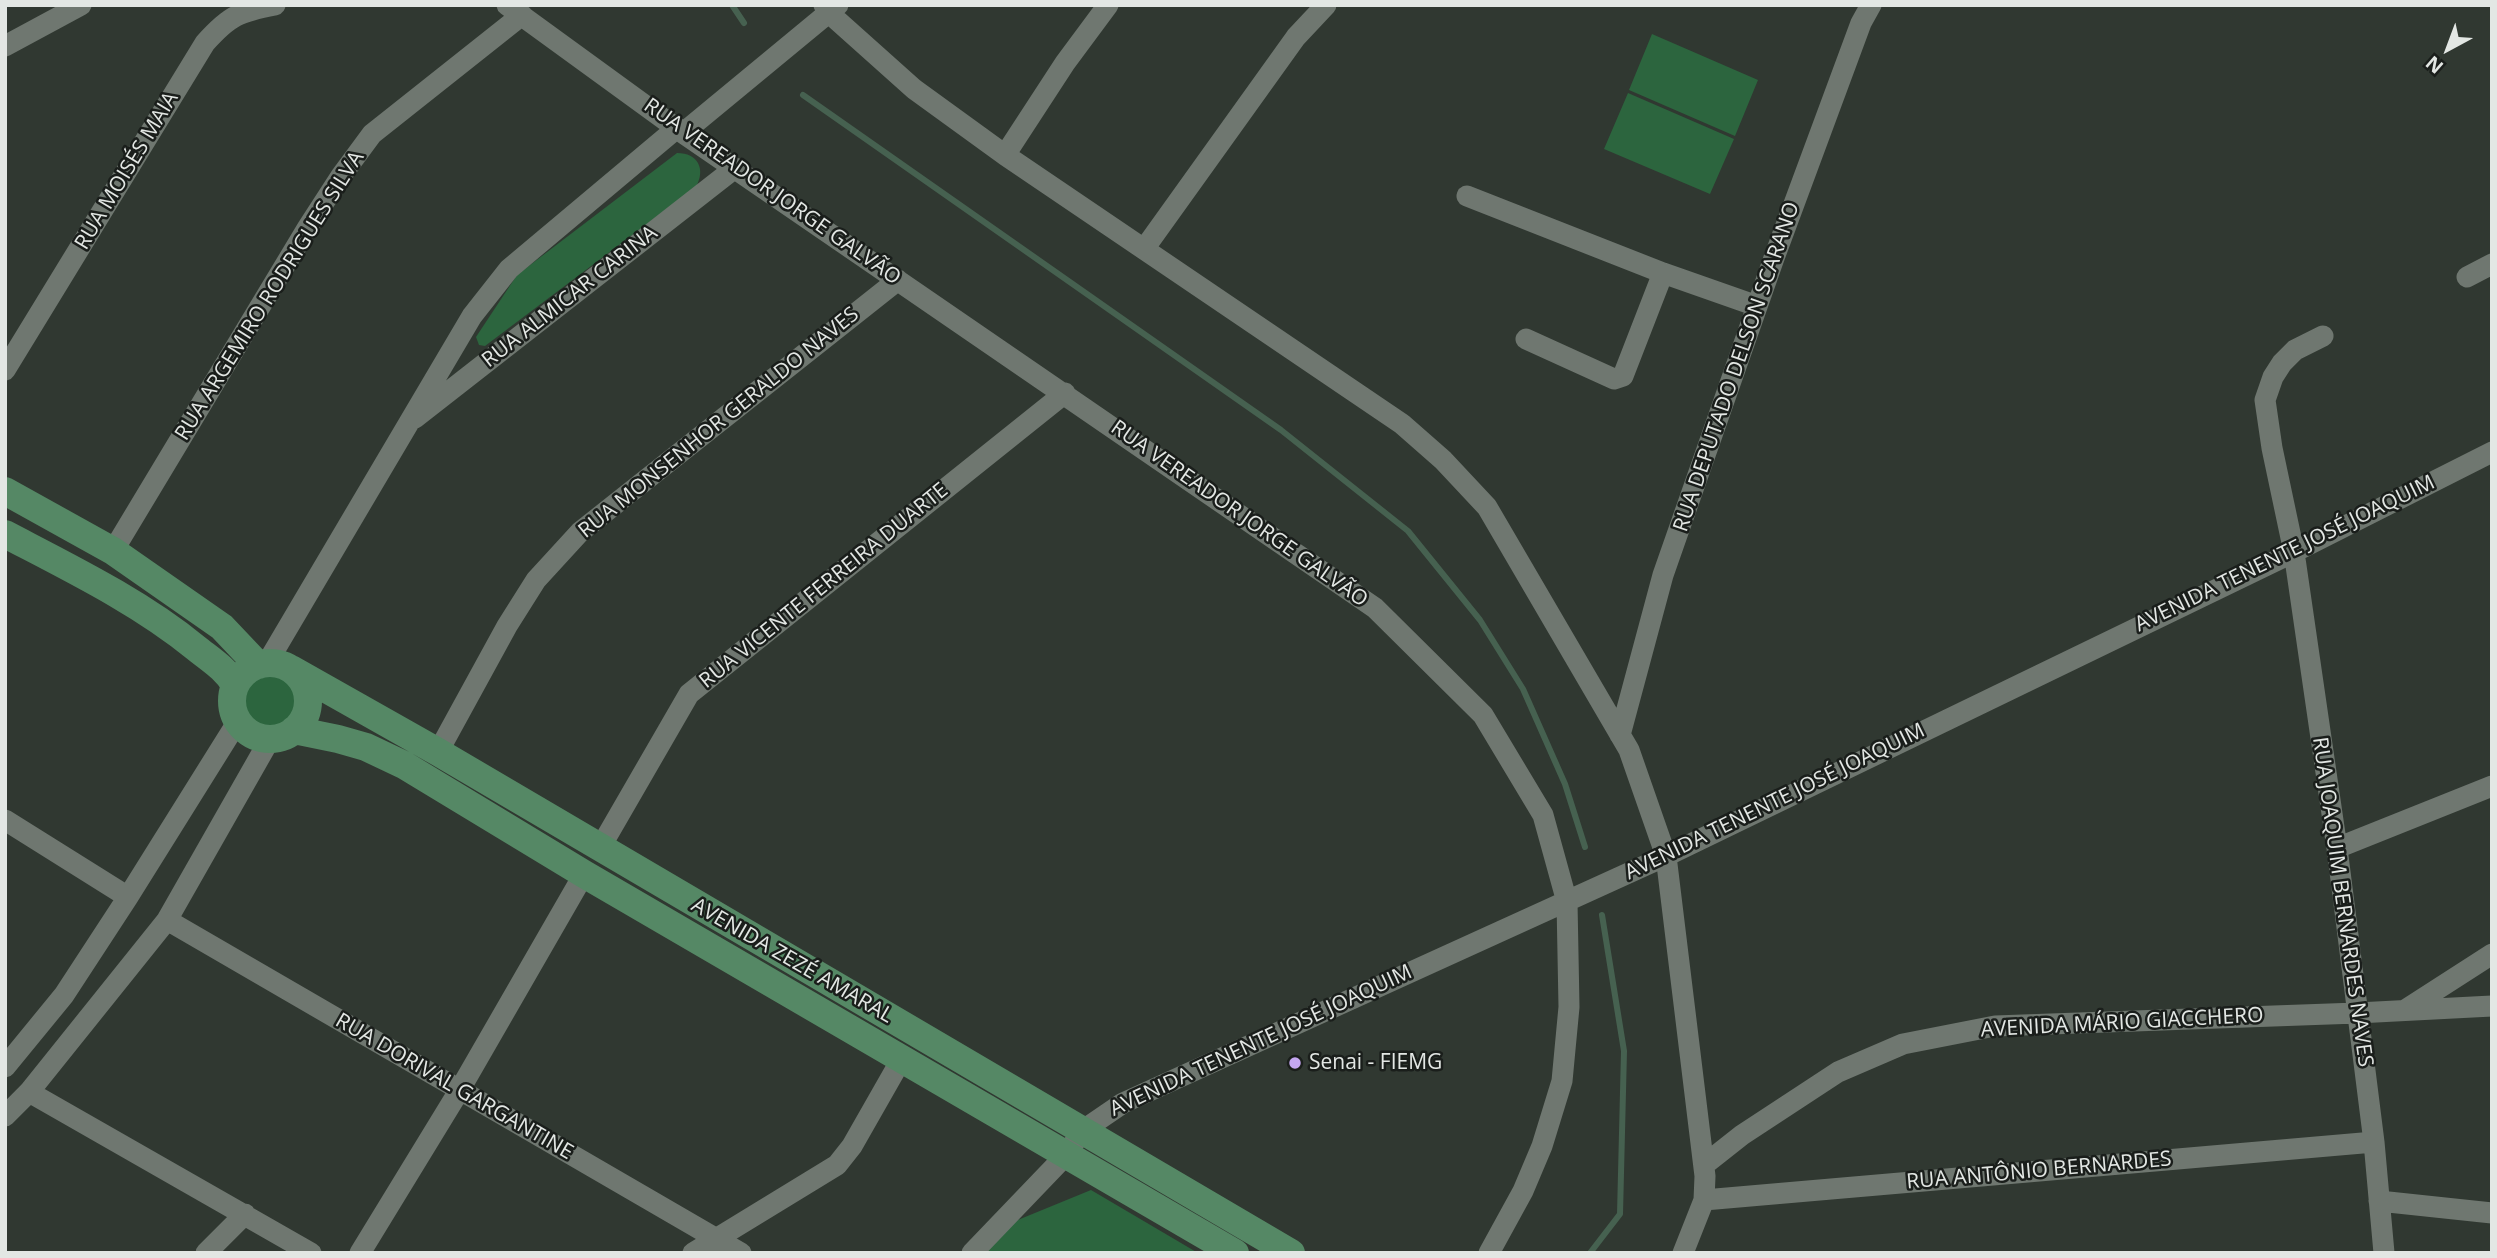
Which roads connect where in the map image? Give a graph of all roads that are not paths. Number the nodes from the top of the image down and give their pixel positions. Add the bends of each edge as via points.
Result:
1 (81, 5) edge
2 (275, 5) edge
3 (1108, 5) edge
4 (1326, 5) edge
5 (1871, 5) edge
6 (830, 8) edge
7 (515, 10) edge
8 (5, 46) edge
9 (680, 130) junction
10 (1005, 155) junction
11 (736, 168) junction
12 (1467, 196) dead end
13 (1144, 248) junction
14 (2492, 264) edge
15 (1663, 273) junction
16 (2467, 277) dead end
17 (898, 280) junction
18 (1757, 306) junction
19 (2323, 336) dead end
20 (1526, 339) dead end
21 (5, 370) edge
22 (1065, 393) junction
23 (405, 426) junction
24 (2492, 452) edge
25 (5, 491) edge
26 (5, 534) edge
27 (113, 551) junction
28 (2294, 552) junction
29 (272, 666) junction
30 (235, 685) junction
31 (238, 721) junction
32 (282, 735) junction
33 (1620, 735) junction
34 (438, 752) junction
35 (2492, 786) edge
36 (5, 820) edge
37 (600, 848) junction
38 (2337, 848) junction
39 (1666, 856) junction
40 (584, 874) junction
41 (128, 897) junction
42 (1567, 902) junction
43 (167, 920) junction
44 (2492, 954) edge
45 (2492, 1006) edge
46 (2403, 1011) junction
47 (2357, 1013) junction
48 (927, 1040) junction
49 (901, 1059) junction
50 (5, 1067) edge
51 (459, 1090) junction
52 (29, 1092) junction
53 (5, 1116) edge
54 (1082, 1131) junction
55 (2374, 1142) junction
56 (1066, 1155) junction
57 (1704, 1164) junction
58 (1704, 1200) junction
59 (2379, 1201) junction
60 (2492, 1213) edge
61 (246, 1214) junction
62 (716, 1239) junction
63 (205, 1253) edge
64 (311, 1253) edge
65 (360, 1253) edge
66 (693, 1253) edge
67 (741, 1253) edge
68 (972, 1253) edge
69 (1235, 1253) edge
70 (1291, 1253) edge
71 (1489, 1253) edge
72 (1683, 1253) edge
73 (2384, 1253) edge

1 - 8 street
2 - 21 street, RUA MOISÉS MAIA via 242,11 205,43
3 - 10 street
4 - 13 street via 1296,37
5 - 18 street, RUA DEPUTADO DELSON SCARANO
6 - 9 street, RUA ALMICAR CARINA
6 - 10 street via 914,89
7 - 9 street, RUA VEREADOR JORGE GALVÃO
7 - 27 street, RUA ARGEMIRO RODRIGUES SILVA via 372,134 308,227
9 - 11 street, RUA VEREADOR JORGE GALVÃO
9 - 23 street, RUA ALMICAR CARINA via 509,269 472,316
10 - 13 street
11 - 17 street, RUA VEREADOR JORGE GALVÃO
11 - 23 street, RUA ALMICAR CARINA
12 - 15 street
13 - 33 street via 1402,424 1443,460 1487,507
14 - 16 street
15 - 18 street
15 - 20 street via 1623,376 1614,379
17 - 22 street, RUA VEREADOR JORGE GALVÃO
17 - 34 street, RUA MONSENHOR GERALDO NAVES via 580,532 536,580
18 - 33 street, RUA DEPUTADO DELSON SCARANO via 1663,575
19 - 28 street, RUA JOAQUIM BERNARDES NAVES via 2282,363 2265,400
22 - 37 street, RUA VICENTE FERREIRA DUARTE via 690,695
22 - 42 street, RUA VEREADOR JORGE GALVÃO via 1375,608 1483,715 1544,815
23 - 29 street, RUA ALMICAR CARINA
24 - 28 street, AVENIDA TENENTE JOSÉ JOAQUIM
25 - 27 main road, AVENIDA ZEZÉ AMARAL
26 - 30 main road via 181,635 229,674
27 - 29 main road, AVENIDA ZEZÉ AMARAL
28 - 38 street, RUA JOAQUIM BERNARDES NAVES
28 - 39 street, AVENIDA TENENTE JOSÉ JOAQUIM
29 - 30 main road via 245,672
29 - 32 main road, AVENIDA ZEZÉ AMARAL via 301,680 307,692 303,719
29 - 34 main road, AVENIDA ZEZÉ AMARAL
30 - 31 main road via 232,703
31 - 32 main road, AVENIDA ZEZÉ AMARAL via 258,737
31 - 41 street
32 - 40 main road, AVENIDA ZEZÉ AMARAL via 338,739 366,747 404,765
32 - 43 street
33 - 39 street
34 - 37 main road, AVENIDA ZEZÉ AMARAL
35 - 38 street
36 - 41 street
37 - 48 main road, AVENIDA ZEZÉ AMARAL
38 - 47 street, RUA JOAQUIM BERNARDES NAVES
39 - 42 street, AVENIDA TENENTE JOSÉ JOAQUIM
39 - 57 street
40 - 49 main road, AVENIDA ZEZÉ AMARAL
40 - 51 street
41 - 50 street via 64,995
42 - 54 street, AVENIDA TENENTE JOSÉ JOAQUIM via 1123,1103
42 - 71 street, RUA VEREADOR JORGE GALVÃO via 1569,1007 1562,1082 1523,1191
43 - 51 street, RUA DORIVAL GARGANTINE
43 - 52 street
44 - 46 street
45 - 46 street, AVENIDA MÁRIO GIACCHERO
46 - 47 street, AVENIDA MÁRIO GIACCHERO
47 - 55 street, RUA JOAQUIM BERNARDES NAVES
47 - 57 street, AVENIDA MÁRIO GIACCHERO via 1995,1026 1903,1044 1838,1072
48 - 49 main road
48 - 54 main road, AVENIDA ZEZÉ AMARAL
49 - 56 main road, AVENIDA ZEZÉ AMARAL
49 - 62 street via 852,1146 836,1165
51 - 62 street, RUA DORIVAL GARGANTINE
51 - 65 street
52 - 53 street
52 - 61 street
54 - 56 street, AVENIDA TENENTE JOSÉ JOAQUIM
54 - 70 main road, AVENIDA ZEZÉ AMARAL
55 - 58 street, RUA ANTÔNIO BERNARDES
55 - 59 street, RUA JOAQUIM BERNARDES NAVES
56 - 68 street, AVENIDA TENENTE JOSÉ JOAQUIM
56 - 69 main road, AVENIDA ZEZÉ AMARAL
57 - 58 street
58 - 72 street
59 - 60 street
59 - 73 street, RUA JOAQUIM BERNARDES NAVES
61 - 63 street
61 - 64 street
62 - 66 street
62 - 67 street, RUA DORIVAL GARGANTINE

